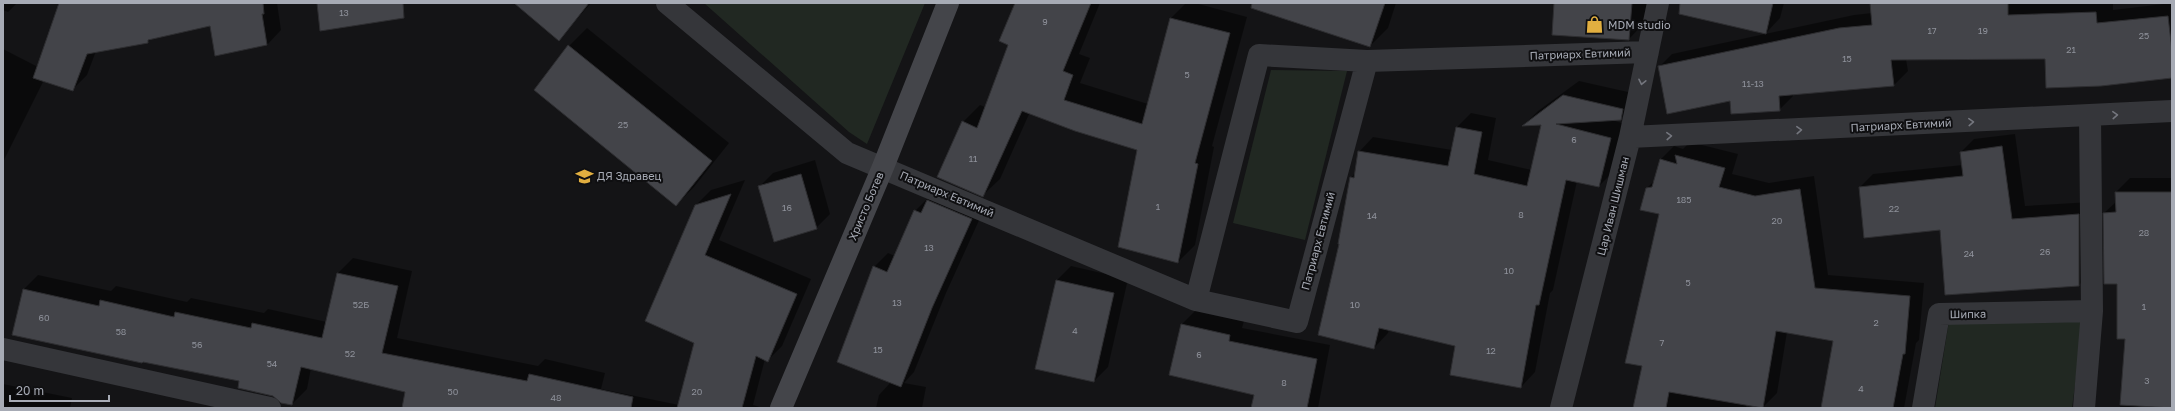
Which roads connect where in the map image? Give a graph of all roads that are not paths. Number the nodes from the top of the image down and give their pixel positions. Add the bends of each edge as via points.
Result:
1 (667, 3) edge
2 (948, 3) edge
3 (1658, 3) edge
4 (1648, 52) junction
5 (1367, 60) junction
6 (2172, 111) edge
7 (2090, 116) junction
8 (1630, 138) junction
9 (883, 167) junction
10 (1196, 300) junction
11 (2092, 311) junction
12 (3, 349) edge
13 (270, 408) edge
14 (781, 408) edge
15 (1561, 408) edge
16 (1923, 408) edge
17 (2084, 408) edge

1 - 9 street, Патриарх Евтимий via 847,153
2 - 9 street, Христо Ботев
3 - 4 street, Цар Иван Шишман
4 - 5 street, Патриарх Евтимий
4 -> 8 street, Цар Иван Шишман
5 - 10 street, Патриарх Евтимий via 1259,55
5 - 10 street, Патриарх Евтимий via 1297,322
7 -> 6 street, Патриарх Евтимий
8 -> 7 street, Патриарх Евтимий
7 - 11 street
8 - 15 street, Цар Иван Шишман
9 - 10 street, Патриарх Евтимий
9 - 14 street, Христо Ботев
11 - 16 street, Шипка via 1939,314
11 - 17 street
12 - 13 street

